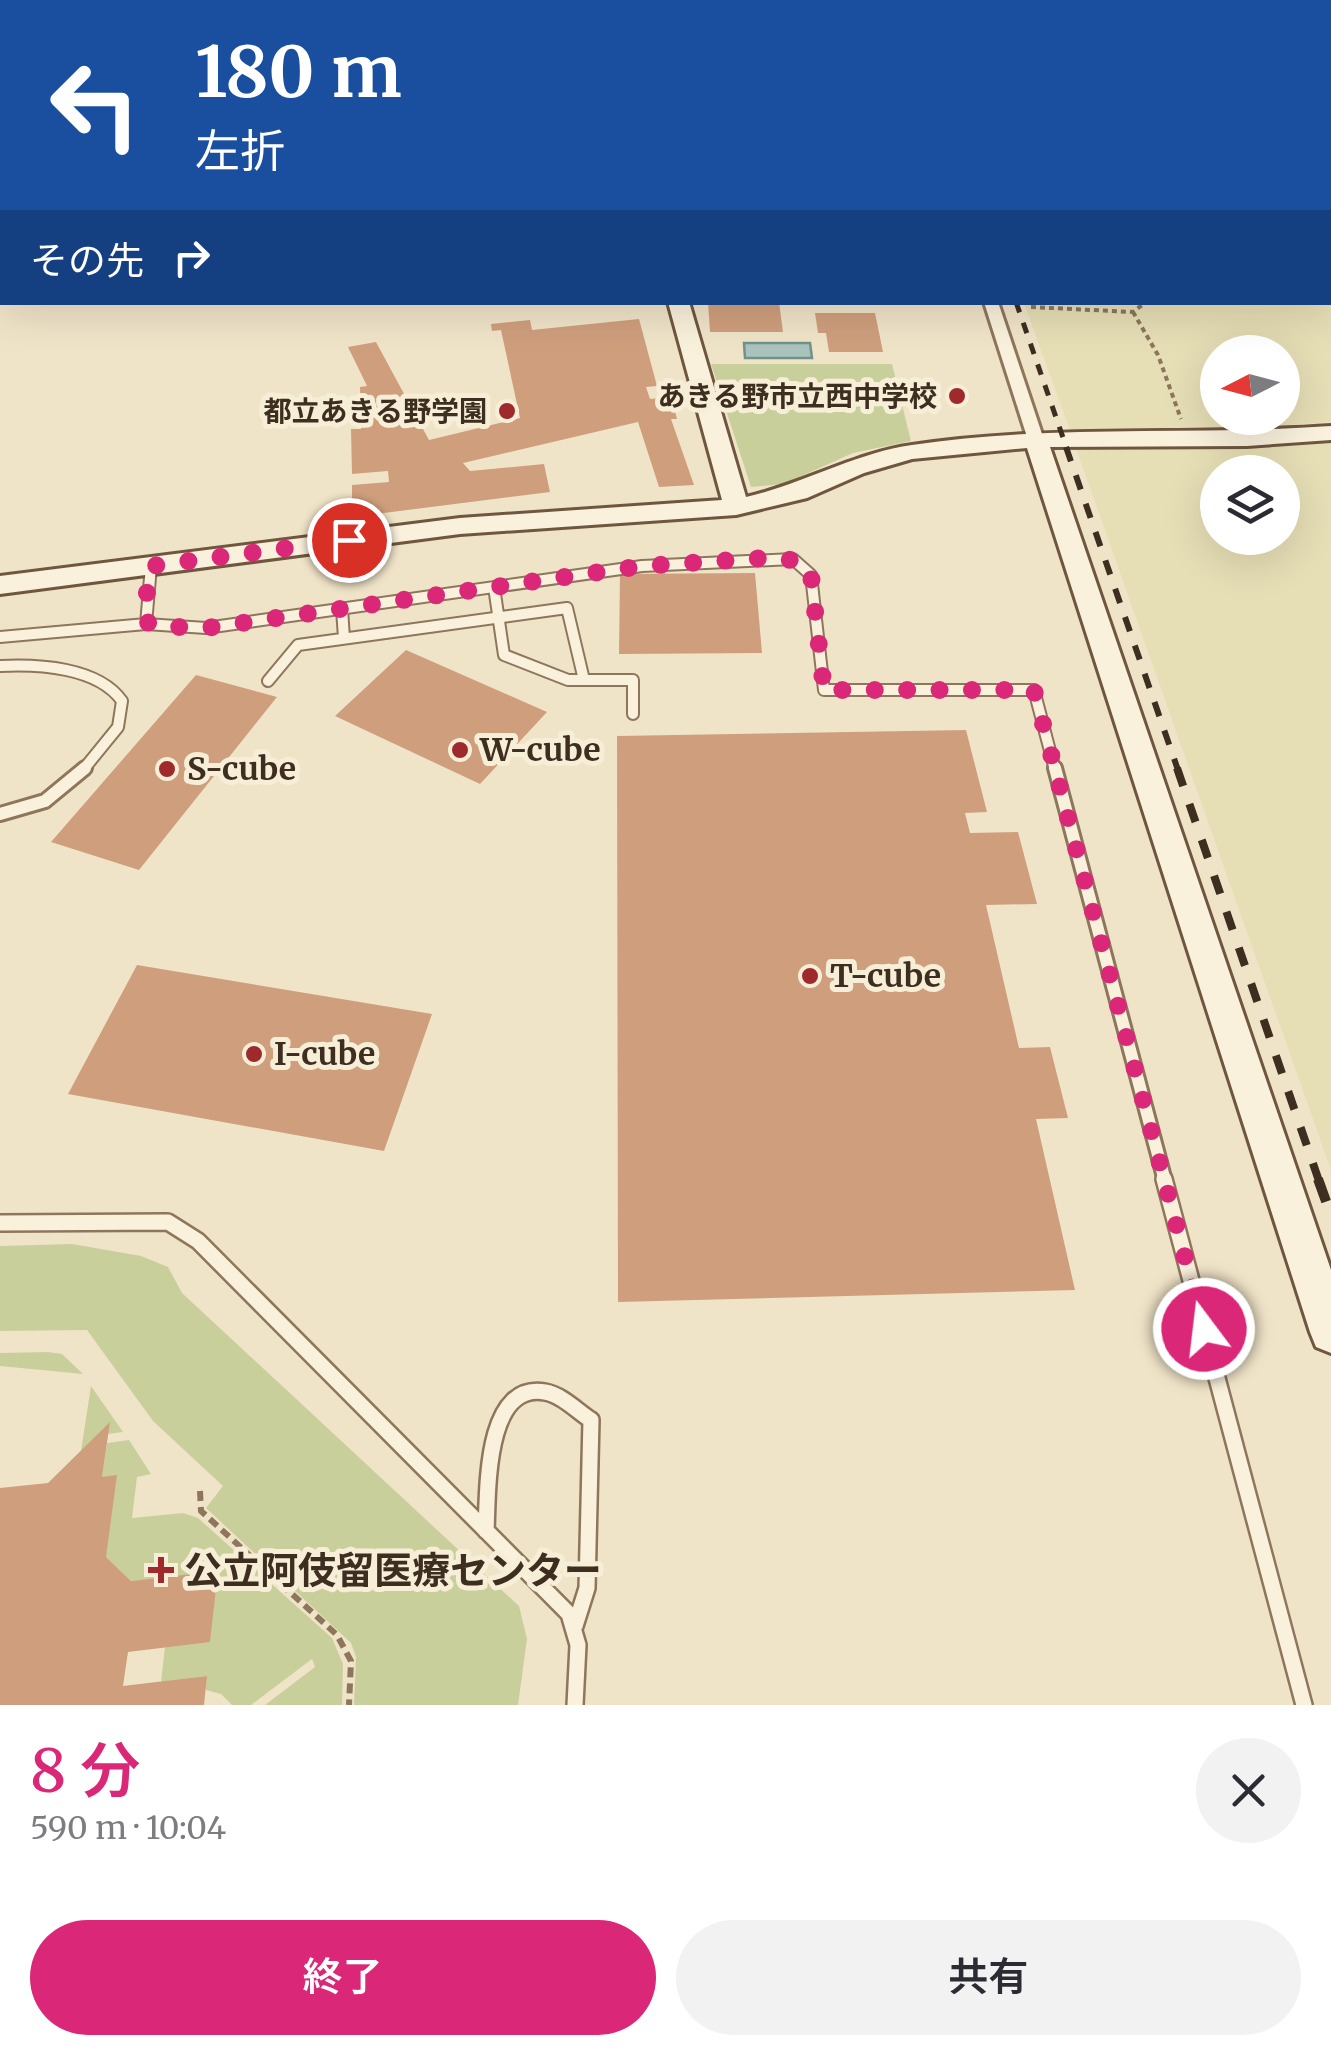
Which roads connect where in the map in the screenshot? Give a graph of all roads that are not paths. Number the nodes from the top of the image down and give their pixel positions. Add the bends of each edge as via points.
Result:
1 (679, 305) edge
2 (992, 305) edge
3 (1331, 433) edge
4 (1036, 440) junction
5 (736, 507) junction
6 (151, 566) junction
7 (0, 585) edge
8 (494, 588) junction
9 (342, 609) junction
10 (498, 618) junction
11 (146, 624) junction
12 (0, 637) edge
13 (344, 638) junction
14 (0, 666) edge
15 (584, 680) junction
16 (268, 681) dead end
17 (633, 714) dead end
18 (0, 814) edge
19 (0, 1222) edge
20 (1331, 1332) edge
21 (486, 1531) junction
22 (575, 1626) junction
23 (575, 1705) edge
24 (1304, 1705) edge

1 - 5 street
2 - 4 street
3 - 4 street
4 - 5 street via 894,456 798,493
4 - 20 street
5 - 6 street via 460,526
6 - 7 street
6 - 11 lane
8 - 9 lane
8 - 10 lane
8 - 24 lane via 642,566 793,559 811,575 824,690 1034,690
9 - 11 lane via 206,628
9 - 13 lane
10 - 13 lane
10 - 15 lane via 504,655
10 - 15 lane via 567,608
11 - 12 lane
13 - 16 lane via 298,645
14 - 18 lane via 36,665 110,687 124,712 113,735 66,786 42,802
15 - 17 lane via 633,680
19 - 21 lane via 154,1221 180,1228
21 - 22 lane
21 - 22 lane via 496,1419 515,1397 546,1392 591,1420 588,1588
22 - 23 lane

